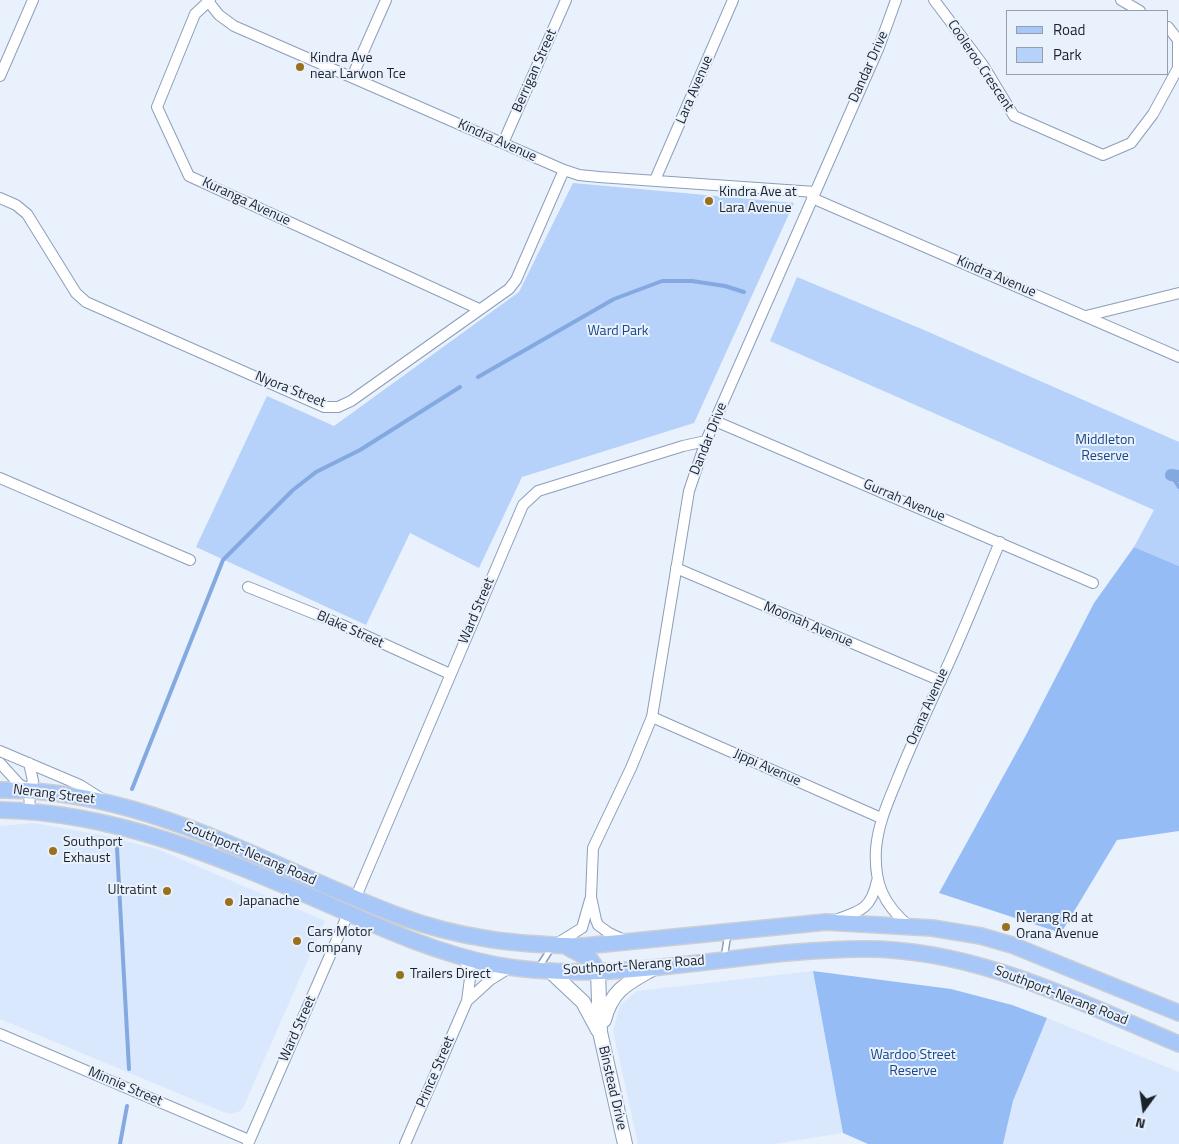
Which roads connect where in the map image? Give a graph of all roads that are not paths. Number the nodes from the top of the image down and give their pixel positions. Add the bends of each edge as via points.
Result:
1 (33, 0) edge
2 (386, 0) edge
3 (566, 0) edge
4 (733, 0) edge
5 (896, 0) edge
6 (934, 0) edge
7 (1121, 0) edge
8 (208, 1) edge
9 (1138, 10) edge
10 (1169, 28) edge
11 (0, 76) edge
12 (352, 77) junction
13 (503, 143) junction
14 (564, 170) junction
15 (655, 180) junction
16 (813, 195) junction
17 (0, 198) edge
18 (1179, 293) edge
19 (479, 309) junction
20 (1086, 316) junction
21 (1179, 357) edge
22 (715, 421) junction
23 (706, 441) junction
24 (0, 478) edge
25 (1000, 542) junction
26 (190, 560) dead end
27 (676, 568) junction
28 (1093, 583) dead end
29 (248, 587) dead end
30 (450, 674) junction
31 (941, 681) junction
32 (652, 717) junction
33 (0, 752) edge
34 (0, 763) edge
35 (29, 763) junction
36 (0, 790) edge
37 (29, 790) junction
38 (107, 802) junction
39 (0, 810) edge
40 (30, 811) junction
41 (881, 818) junction
42 (98, 821) joint
43 (878, 877) junction
44 (591, 897) junction
45 (355, 899) junction
46 (348, 914) junction
47 (826, 922) junction
48 (909, 926) junction
49 (728, 932) junction
50 (632, 942) junction
51 (557, 946) junction
52 (462, 957) junction
53 (724, 959) junction
54 (658, 966) junction
55 (511, 967) junction
56 (544, 971) junction
57 (598, 971) junction
58 (467, 1001) junction
59 (1179, 1013) edge
60 (600, 1032) junction
61 (0, 1034) edge
62 (1179, 1044) edge
63 (249, 1142) edge
64 (405, 1144) edge
65 (625, 1144) edge

1 - 11 street
2 - 12 street
3 - 13 street, Berrigan Street
4 - 15 street, Lara Avenue
5 - 16 street, Dandar Drive via 879,47
6 - 10 street, Cooleroo Crescent via 983,64 1014,116 1103,155 1130,143 1153,114 1178,68 1178,40
7 - 9 street
8 - 12 street, Kindra Avenue via 234,26
8 - 19 street, Kuranga Avenue via 195,14 157,107 189,176
12 - 13 street, Kindra Avenue
13 - 14 street, Kindra Avenue
14 - 15 street, Kindra Avenue via 593,177
14 - 19 street, Nyora Street via 516,280 503,294
15 - 16 street, Kindra Avenue
16 - 20 street, Kindra Avenue
16 - 22 street, Dandar Drive
17 - 19 street, Nyora Street via 27,214 76,292 86,302 324,407 338,407 351,401
18 - 20 street
20 - 21 street, Kindra Avenue
22 - 23 street, Dandar Drive
22 - 25 street, Gurrah Avenue
23 - 27 street, Dandar Drive via 689,491
23 - 30 street, Ward Street via 538,491 523,505
24 - 26 street
25 - 28 street, Gurrah Avenue
25 - 31 street, Orana Avenue
27 - 31 street, Moonah Avenue
27 - 32 street, Dandar Drive
29 - 30 street, Blake Street
30 - 45 street, Ward Street
31 - 41 street, Orana Avenue via 920,722
32 - 41 street, Jippi Avenue
32 - 44 street, Dandar Drive via 593,848
33 - 35 street
34 - 37 street
35 - 37 street via 33,781
35 - 38 street via 80,785
36 - 37 main road, Nerang Street
37 - 38 main road, Nerang Street
37 - 40 street
38 - 45 main road, Southport-Nerang Road via 187,827
39 - 40 main road, Nerang Street
40 - 42 main road, Nerang Street
41 - 43 street, Orana Avenue via 876,849
42 - 46 main road, Southport-Nerang Road via 190,846
43 - 47 street, Orana Avenue via 875,892 867,906
43 - 48 street, Orana Avenue via 886,903
44 - 50 street, Dandar Drive via 598,925
44 - 51 street, Dandar Drive via 583,926
45 - 51 main road, Southport-Nerang Road via 413,922 466,936 504,943
46 - 52 main road, Southport-Nerang Road via 401,937
46 - 63 street, Ward Street
47 - 48 main road, Southport-Nerang Road
47 - 49 main road, Southport-Nerang Road
48 - 59 main road, Southport-Nerang Road via 973,935 1012,946
49 - 50 main road, Southport-Nerang Road
49 - 53 lane
50 - 51 main road, Southport-Nerang Road
51 - 56 lane
51 - 57 main road via 590,959
52 - 55 main road, Southport-Nerang Road
52 - 58 street, Prince Street via 471,971
53 - 54 main road, Southport-Nerang Road
53 - 62 main road, Southport-Nerang Road via 796,951 866,949 947,958 1016,976
54 - 57 main road, Southport-Nerang Road
54 - 60 street, Binstead Drive via 623,985 608,1002
55 - 56 main road, Southport-Nerang Road
55 - 58 street, Prince Street via 490,980
56 - 57 main road, Southport-Nerang Road
56 - 60 street, Binstead Drive via 583,1002
57 - 60 street, Binstead Drive
58 - 64 street, Prince Street
60 - 65 street, Binstead Drive
61 - 63 street, Minnie Street

